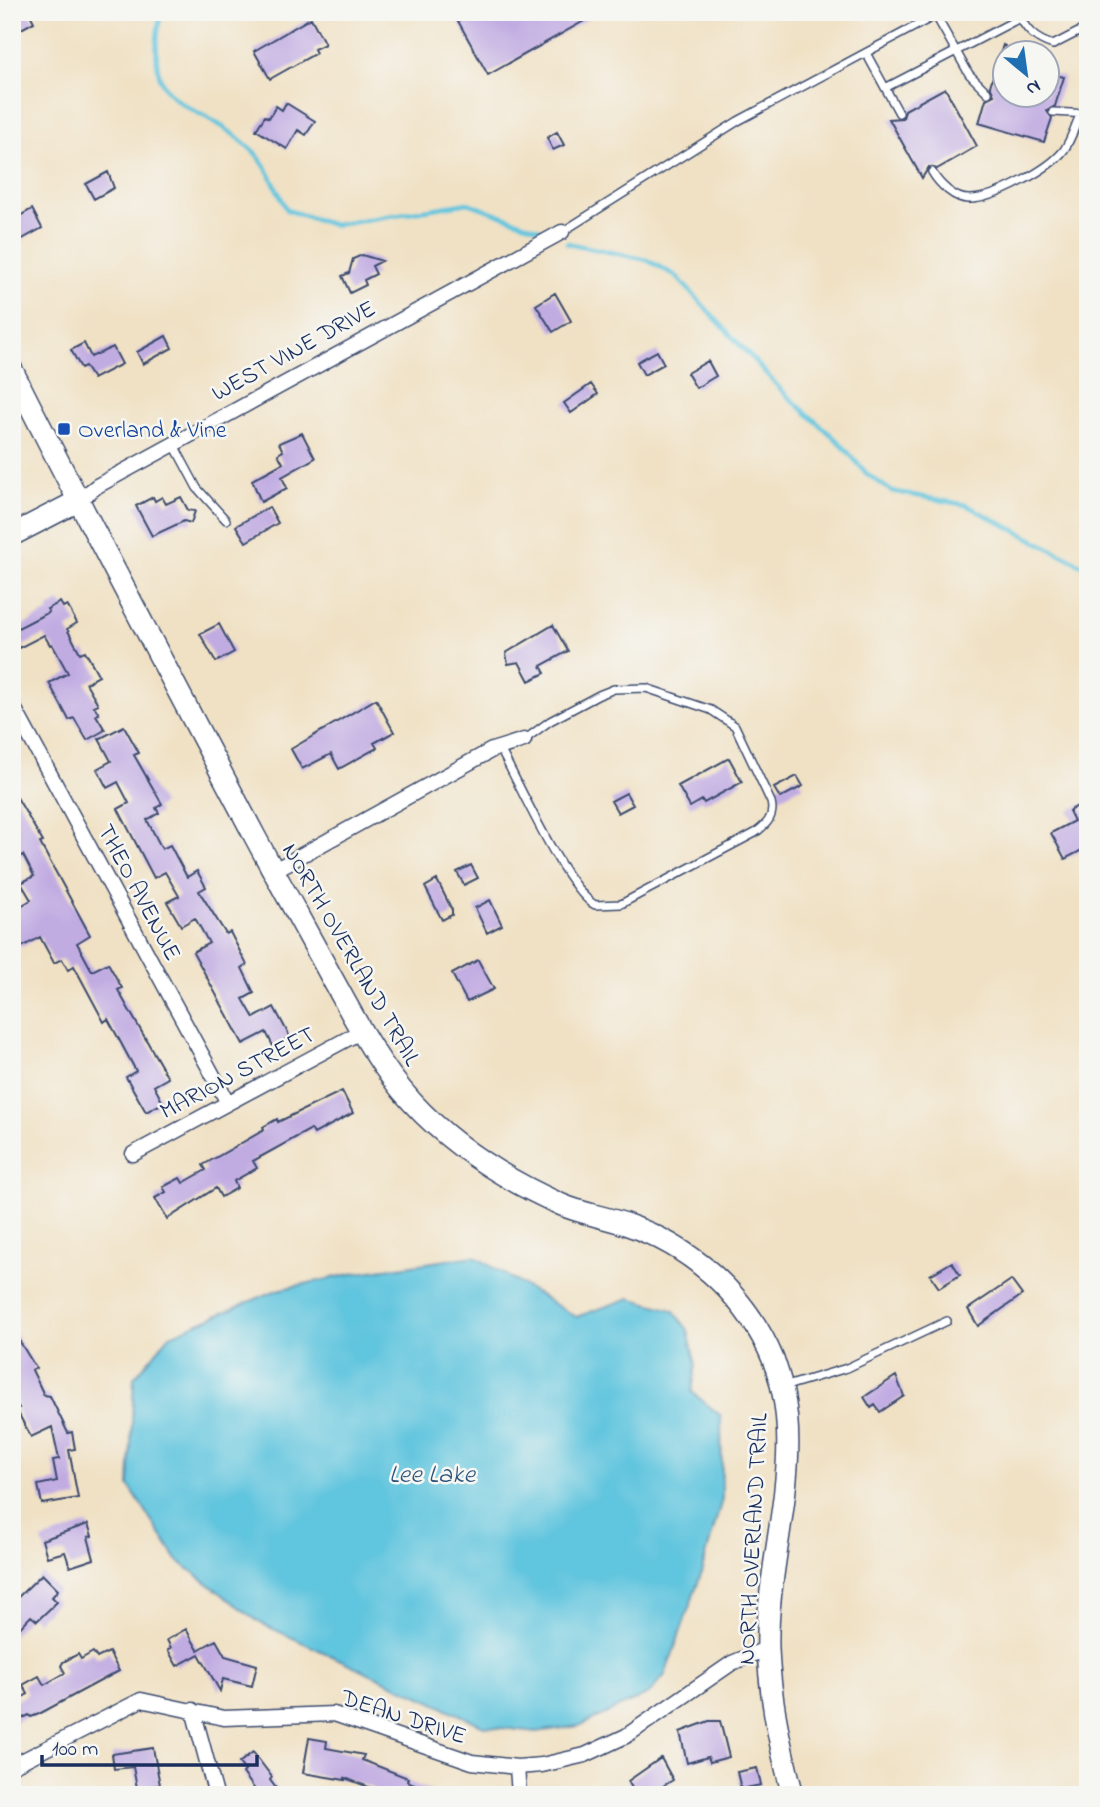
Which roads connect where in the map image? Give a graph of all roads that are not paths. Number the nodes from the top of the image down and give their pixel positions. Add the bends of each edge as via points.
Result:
1 (939, 14) edge
2 (1019, 15) edge
3 (1088, 27) edge
4 (957, 51) junction
5 (866, 53) junction
6 (886, 88) junction
7 (988, 93) dead end
8 (1053, 112) dead end
9 (899, 113) dead end
10 (1084, 115) edge
11 (932, 172) dead end
12 (562, 232) joint
13 (12, 370) edge
14 (174, 445) junction
15 (78, 501) junction
16 (226, 520) dead end
17 (12, 535) edge
18 (12, 704) edge
19 (524, 740) joint
20 (500, 749) junction
21 (272, 870) junction
22 (362, 1031) junction
23 (228, 1102) junction
24 (133, 1154) dead end
25 (947, 1321) dead end
26 (782, 1387) junction
27 (768, 1648) junction
28 (193, 1710) junction
29 (12, 1766) edge
30 (517, 1767) junction
31 (216, 1795) edge
32 (519, 1795) edge
33 (793, 1795) edge

1 - 4 lane
1 - 5 lane
2 - 3 lane via 1026,30 1053,45
2 - 4 lane
4 - 6 lane
4 - 7 lane via 978,86
5 - 6 lane
5 - 12 lane via 738,121
6 - 9 lane
8 - 10 lane
10 - 11 lane via 1065,149 1047,166 996,192 969,200 955,195
12 - 14 street, WEST VINE DRIVE
13 - 15 main road, NORTH OVERLAND TRAIL
14 - 15 street, WEST VINE DRIVE
14 - 16 lane via 197,488
15 - 17 main road, WEST VINE DRIVE
15 - 21 main road, NORTH OVERLAND TRAIL
18 - 23 street, THEO AVENUE
19 - 20 street
19 - 20 lane via 599,695 614,689 646,688 711,710 735,726 771,802 771,815 755,833 621,904 595,905 565,869
20 - 21 street
21 - 22 main road, NORTH OVERLAND TRAIL
22 - 23 street, MARION STREET
22 - 26 main road, NORTH OVERLAND TRAIL via 389,1076 415,1106 458,1146 496,1172 567,1208 628,1225 691,1255 724,1285 755,1324
23 - 24 street, MARION STREET
25 - 26 lane via 848,1368
26 - 27 main road, NORTH OVERLAND TRAIL via 786,1475
27 - 30 street, DEAN DRIVE via 732,1663 626,1736 585,1755
27 - 33 main road, NORTH OVERLAND TRAIL via 776,1716
28 - 29 street, DEAN DRIVE via 141,1700
28 - 30 street, DEAN DRIVE via 223,1718 334,1714 472,1762
28 - 31 street
30 - 32 street

